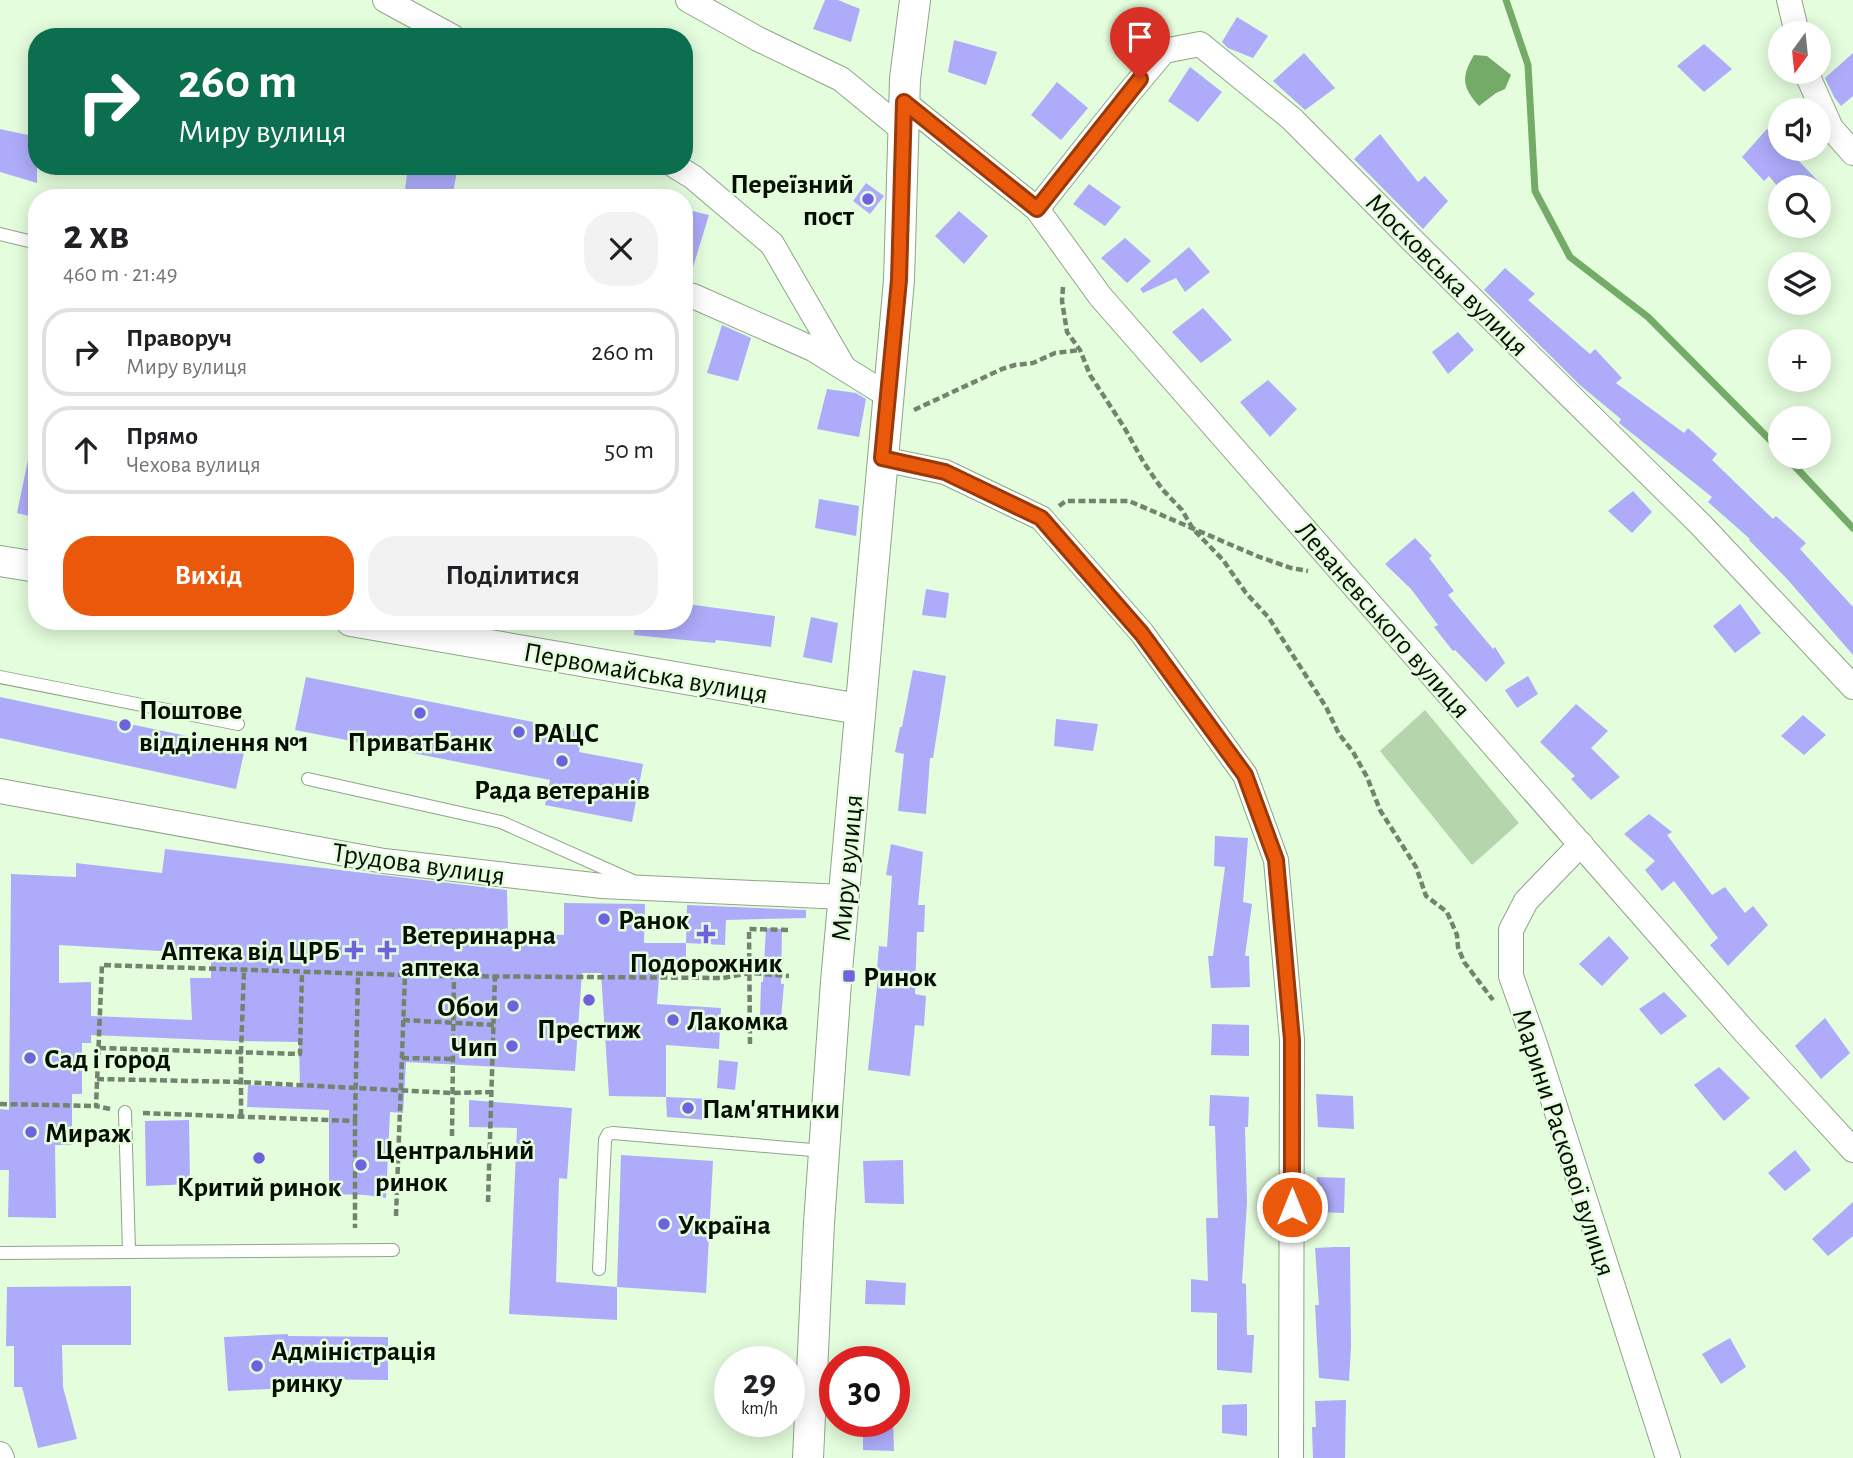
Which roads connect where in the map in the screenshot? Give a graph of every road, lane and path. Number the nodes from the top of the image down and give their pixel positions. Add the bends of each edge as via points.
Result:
1 (385, 0) edge
2 (688, 0) edge
3 (915, 0) edge
4 (1789, 0) edge
5 (1794, 21) edge
6 (436, 28) edge
7 (1812, 84) edge
8 (904, 116) junction
9 (1853, 153) edge
10 (690, 175) edge
11 (1037, 209) junction
12 (0, 234) edge
13 (28, 241) edge
14 (1065, 248) junction
15 (693, 296) edge
16 (1080, 350) junction
17 (844, 368) junction
18 (887, 395) junction
19 (913, 410) dead end
20 (882, 458) junction
21 (1041, 518) junction
22 (1193, 529) junction
23 (0, 561) edge
24 (28, 566) edge
25 (1347, 576) junction
26 (403, 630) edge
27 (0, 677) edge
28 (1853, 687) edge
29 (859, 709) junction
30 (238, 724) dead end
31 (307, 779) dead end
32 (0, 792) edge
33 (1581, 844) junction
34 (650, 888) junction
35 (843, 897) junction
36 (791, 930) dead end
37 (244, 970) junction
38 (302, 972) junction
39 (750, 973) junction
40 (358, 974) junction
41 (405, 975) junction
42 (454, 976) junction
43 (495, 976) junction
44 (789, 976) dead end
45 (1499, 1009) dead end
46 (403, 1020) junction
47 (454, 1024) junction
48 (494, 1025) junction
49 (750, 1044) dead end
50 (99, 1048) junction
51 (241, 1052) junction
52 (402, 1058) junction
53 (453, 1059) junction
54 (97, 1079) junction
55 (241, 1082) junction
56 (356, 1088) junction
57 (400, 1091) junction
58 (492, 1092) junction
59 (452, 1093) junction
60 (0, 1104) edge
61 (96, 1106) junction
62 (125, 1112) junction
63 (241, 1116) junction
64 (355, 1121) junction
65 (452, 1136) dead end
66 (1853, 1150) edge
67 (824, 1151) junction
68 (488, 1202) dead end
69 (396, 1216) dead end
70 (355, 1228) dead end
71 (393, 1250) dead end
72 (129, 1251) junction
73 (0, 1253) edge
74 (599, 1269) dead end
75 (808, 1458) edge
76 (1291, 1458) edge
77 (1668, 1458) edge

1 - 6 street
2 - 8 street, Леваневського вулиця
3 - 8 street, Миру вулиця
4 - 5 street
7 - 9 street via 1830,128
8 - 11 street, Леваневського вулиця
8 - 18 street, Миру вулиця via 899,280
10 - 17 street via 772,244
11 - 14 street, Леваневського вулиця
11 - 28 street, Московська вулиця via 1164,51 1200,44 1292,119 1701,525
12 - 13 lane
14 - 16 path via 1062,301 1067,332
14 - 25 street, Леваневського вулиця via 1100,296
15 - 17 street via 813,349
16 - 19 path via 1002,369
16 - 22 path via 1090,375 1144,463
17 - 18 street
18 - 20 street, Миру вулиця
20 - 21 street via 945,472
20 - 29 street, Миру вулиця
21 - 22 path via 1066,500 1129,501
21 - 76 street via 1142,634 1245,775 1276,860 1292,1040
22 - 25 path via 1291,568
22 - 45 path via 1269,618 1326,707 1416,867 1426,896 1447,912 1464,962
23 - 24 street
25 - 33 street, Леваневського вулиця
26 - 29 street, Первомайська вулиця
27 - 30 lane
29 - 35 street, Миру вулиця
31 - 34 lane via 501,822
32 - 34 street, Трудова вулиця via 384,861
33 - 66 street, Леваневського вулиця
33 - 77 street, Марини Раскової вулиця via 1526,901 1511,930 1511,975
34 - 35 street, Трудова вулиця
35 - 67 street, Миру вулиця
36 - 39 path via 749,929
37 - 38 path
37 - 50 path via 102,965
37 - 51 path
38 - 40 path
38 - 51 path via 300,1054
39 - 43 path via 723,978
39 - 44 path
39 - 49 path
40 - 41 path
40 - 56 path
41 - 42 path
41 - 46 path
42 - 43 path
42 - 47 path
43 - 48 path
46 - 47 path
46 - 52 path
47 - 48 path
47 - 53 path
48 - 58 path
50 - 51 path
50 - 54 path
51 - 55 path
52 - 53 path
52 - 57 path
53 - 59 path
54 - 55 path
54 - 61 path
55 - 56 path
55 - 63 path
56 - 57 path
56 - 64 path
57 - 59 path
57 - 69 path
58 - 59 path
58 - 68 path
59 - 65 path
60 - 61 path
61 - 62 path
62 - 63 path
62 - 72 lane
63 - 64 path
64 - 70 path
67 - 74 lane via 608,1134
67 - 75 street, Миру вулиця
71 - 72 lane
72 - 73 lane

